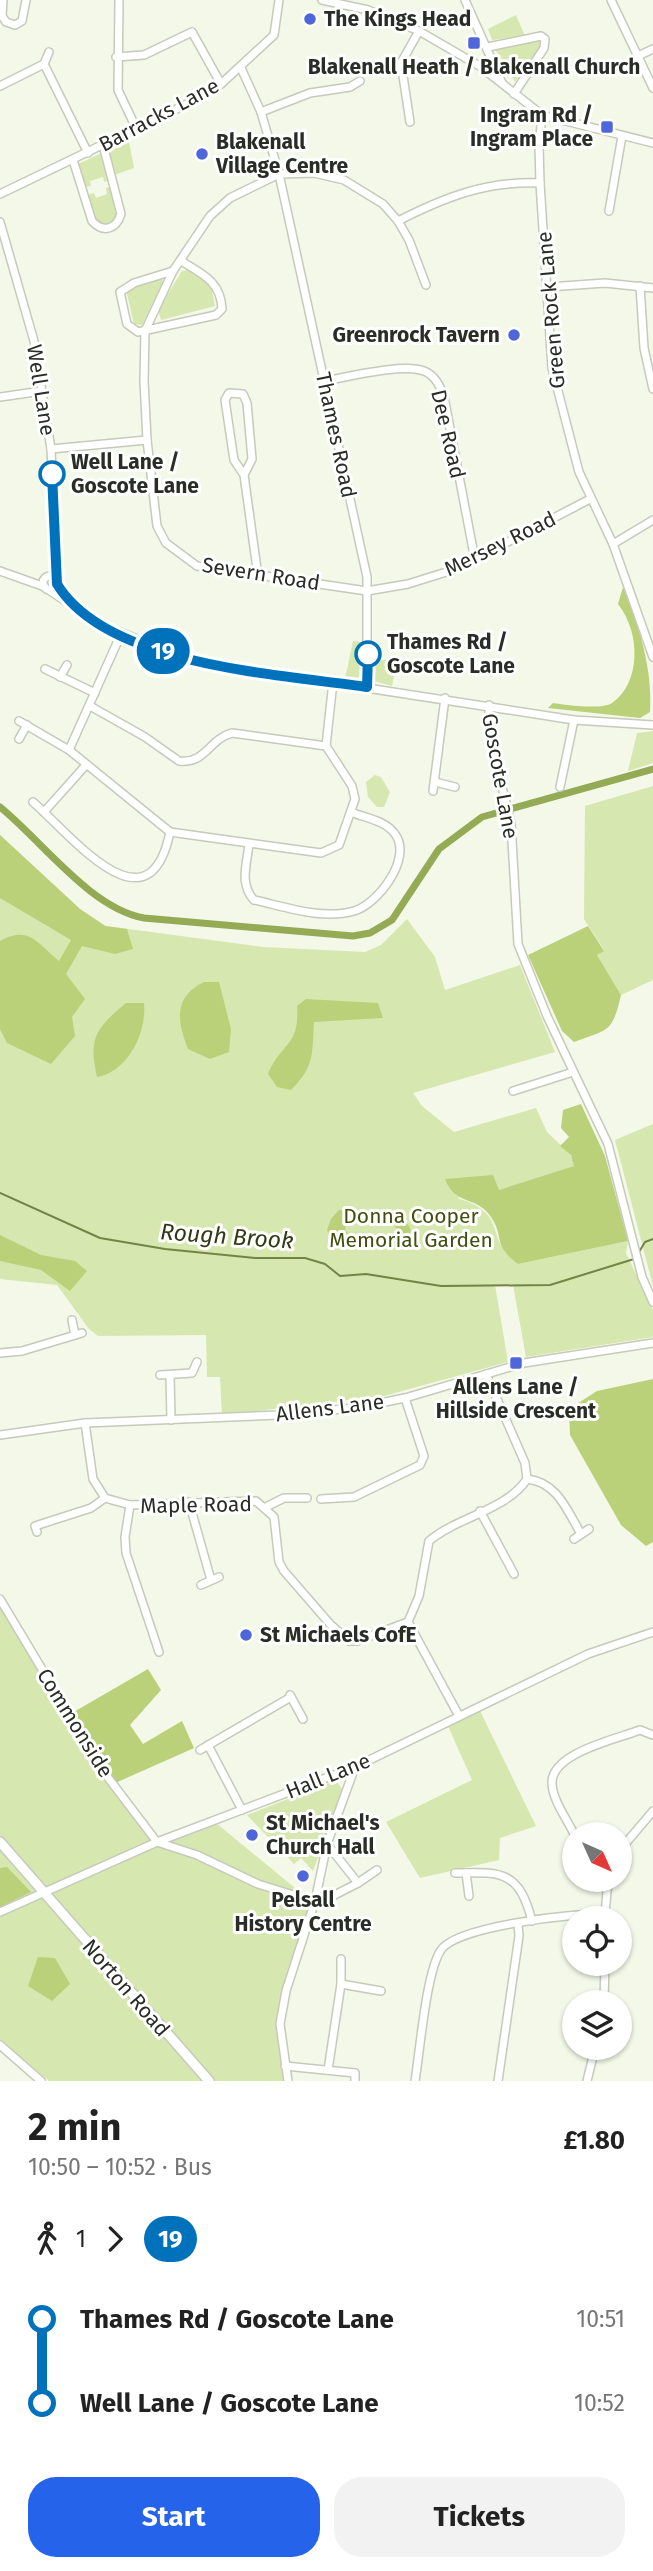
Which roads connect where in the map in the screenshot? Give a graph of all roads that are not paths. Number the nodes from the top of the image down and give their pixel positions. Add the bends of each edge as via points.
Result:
1 (3, 0) edge
2 (26, 0) edge
3 (119, 0) edge
4 (279, 0) edge
5 (324, 0) edge
6 (465, 0) edge
7 (611, 0) edge
8 (419, 31) junction
9 (653, 49) edge
10 (489, 50) junction
11 (49, 52) dead end
12 (638, 56) junction
13 (116, 57) junction
14 (44, 64) junction
15 (481, 67) junction
16 (241, 68) junction
17 (360, 81) dead end
18 (503, 83) junction
19 (221, 84) junction
20 (0, 86) edge
21 (653, 88) edge
22 (514, 94) junction
23 (417, 107) dead end
24 (408, 110) junction
25 (261, 111) junction
26 (542, 115) junction
27 (410, 122) dead end
28 (136, 128) junction
29 (622, 136) junction
30 (653, 143) edge
31 (103, 145) junction
32 (88, 153) junction
33 (73, 160) junction
34 (279, 174) junction
35 (540, 183) junction
36 (0, 194) edge
37 (609, 211) dead end
38 (398, 221) junction
39 (0, 222) edge
40 (181, 261) junction
41 (173, 271) junction
42 (426, 285) dead end
43 (640, 286) junction
44 (548, 287) junction
45 (653, 288) edge
46 (145, 331) junction
47 (324, 381) junction
48 (653, 389) edge
49 (42, 391) junction
50 (0, 397) edge
51 (147, 440) junction
52 (51, 449) junction
53 (244, 475) junction
54 (590, 499) junction
55 (653, 520) edge
56 (613, 544) junction
57 (475, 560) junction
58 (0, 571) edge
59 (258, 576) junction
60 (50, 583) junction
61 (367, 591) junction
62 (121, 635) junction
63 (653, 657) edge
64 (67, 665) dead end
65 (45, 669) dead end
66 (60, 677) junction
67 (333, 682) junction
68 (367, 687) junction
69 (95, 693) junction
70 (445, 698) junction
71 (489, 705) junction
72 (90, 706) junction
73 (574, 720) junction
74 (19, 721) dead end
75 (27, 725) junction
76 (653, 725) edge
77 (19, 739) dead end
78 (326, 746) junction
79 (69, 750) junction
80 (86, 765) junction
81 (435, 782) junction
82 (455, 787) dead end
83 (560, 788) dead end
84 (433, 791) dead end
85 (33, 802) dead end
86 (44, 812) junction
87 (353, 813) junction
88 (170, 832) junction
89 (249, 844) junction
90 (573, 1072) junction
91 (513, 1091) dead end
92 (653, 1302) edge
93 (72, 1320) dead end
94 (653, 1343) edge
95 (0, 1353) edge
96 (197, 1362) dead end
97 (486, 1374) junction
98 (160, 1375) dead end
99 (170, 1375) junction
100 (405, 1398) junction
101 (171, 1420) junction
102 (85, 1423) junction
103 (0, 1435) edge
104 (527, 1479) junction
105 (326, 1497) dead end
106 (105, 1498) junction
107 (298, 1498) junction
108 (307, 1498) dead end
109 (190, 1502) junction
110 (130, 1505) junction
111 (267, 1507) junction
112 (298, 1507) dead end
113 (480, 1511) junction
114 (589, 1529) dead end
115 (37, 1532) dead end
116 (513, 1574) dead end
117 (201, 1585) dead end
118 (0, 1599) edge
119 (408, 1622) junction
120 (653, 1632) edge
121 (159, 1651) dead end
122 (459, 1716) junction
123 (303, 1719) dead end
124 (653, 1735) edge
125 (208, 1745) junction
126 (200, 1750) dead end
127 (355, 1767) junction
128 (242, 1810) junction
129 (653, 1811) edge
130 (568, 1822) edge
131 (632, 1836) edge
132 (0, 1842) edge
133 (157, 1842) junction
134 (327, 1844) junction
135 (377, 1870) dead end
136 (455, 1873) dead end
137 (466, 1873) junction
138 (358, 1883) junction
139 (44, 1894) junction
140 (468, 1896) dead end
141 (315, 1901) junction
142 (0, 1912) edge
143 (562, 1918) edge
144 (532, 1921) junction
145 (518, 1924) junction
146 (341, 1959) dead end
147 (341, 1984) junction
148 (381, 1991) dead end
149 (0, 2045) edge
150 (593, 2060) edge
151 (285, 2066) junction
152 (328, 2070) junction
153 (41, 2081) edge
154 (209, 2081) edge
155 (288, 2081) edge
156 (355, 2081) edge
157 (415, 2081) edge
158 (498, 2081) edge
159 (587, 2081) edge

1 - 2 street via 2,16 15,25 22,21
3 - 13 street
4 - 16 street, Barracks Lane via 274,35
5 - 8 street via 368,10
6 - 10 street
7 - 12 street
8 - 15 street
8 - 24 street via 401,63
9 - 12 street
10 - 15 street
10 - 18 street
10 - 22 street via 541,36 545,39 544,48
11 - 14 street
12 - 21 street
13 - 19 street via 144,55 192,32
13 - 28 street via 118,90
14 - 20 street
14 - 32 street
15 - 18 street
16 - 19 street, Barracks Lane
16 - 25 street, Thames Road
17 - 25 street
18 - 22 street
19 - 28 street, Barracks Lane
22 - 26 street
23 - 24 street
24 - 27 street
25 - 34 street, Thames Road
26 - 29 street
26 - 35 street, Green Rock Lane
28 - 31 street, Barracks Lane
29 - 30 street
29 - 37 street
31 - 32 street, Barracks Lane
31 - 33 street via 121,214 117,225 99,227 92,221
32 - 33 street, Barracks Lane
33 - 36 street, Barracks Lane
34 - 38 street via 314,173 344,180 383,204
34 - 40 street, Severn Road via 230,198 210,216
34 - 47 street, Thames Road
35 - 38 street via 513,182 450,195
35 - 44 street, Green Rock Lane
38 - 42 street
39 - 49 street, Well Lane via 31,331
40 - 41 street, Severn Road
40 - 46 street via 213,281 222,309 216,315
41 - 46 street, Severn Road
41 - 46 street via 120,292 127,324
43 - 44 street
43 - 45 street
43 - 48 street via 644,348
44 - 54 street, Green Rock Lane via 552,368
46 - 51 street, Severn Road
47 - 57 street, Dee Road via 410,369 426,372 437,381 444,397
47 - 61 street, Thames Road
49 - 50 street
49 - 52 street, Well Lane
51 - 52 street
51 - 59 street, Severn Road via 157,526 166,544 197,566
52 - 60 street, Well Lane via 55,562
53 - 53 street via 234,460 225,400 229,393 243,394 247,403 253,459
53 - 59 street
54 - 56 street, Green Rock Lane
54 - 57 street, Mersey Road
55 - 56 street
56 - 63 street, Green Rock Lane
57 - 61 street, Mersey Road via 408,584
58 - 60 street
59 - 61 street, Severn Road
60 - 62 street, Goscote Lane via 87,617
61 - 68 street, Thames Road
62 - 67 street, Goscote Lane via 192,661
62 - 69 street
64 - 66 street
65 - 66 street
66 - 69 street
67 - 68 street, Goscote Lane
67 - 78 street
68 - 70 street, Goscote Lane
69 - 72 street
70 - 71 street, Goscote Lane
70 - 81 street
71 - 73 street
71 - 90 street, Goscote Lane via 489,735 509,803 518,944
72 - 78 street via 179,761 199,759 221,737 232,733
72 - 79 street
73 - 76 street
73 - 83 street
74 - 75 street
75 - 77 street
75 - 79 street
78 - 87 street via 354,792
79 - 80 street
80 - 86 street
80 - 88 street
81 - 82 street
81 - 84 street
85 - 86 street
86 - 88 street via 84,849 128,879 156,870
87 - 89 street via 339,845 328,852
87 - 89 street via 389,828 400,850 386,888 354,911 318,914 254,901 244,879
88 - 89 street
90 - 91 street
90 - 92 street, Goscote Lane via 608,1144
93 - 95 street via 78,1334
94 - 97 street, Allens Lane via 562,1355
96 - 99 street via 192,1373
97 - 100 street, Allens Lane
97 - 104 street via 525,1463
98 - 99 street
99 - 101 street
100 - 101 street, Allens Lane via 342,1409
100 - 105 street via 424,1456 420,1465 354,1497
101 - 102 street, Allens Lane
102 - 103 street, Allens Lane
102 - 106 street via 93,1479
104 - 113 street via 522,1488
104 - 114 street via 545,1483 555,1492 577,1536
106 - 110 street, Maple Road
106 - 115 street via 91,1508 35,1526
107 - 108 street
107 - 111 street via 276,1500
107 - 112 street
109 - 110 street, Maple Road
109 - 111 street, Maple Road via 257,1501
109 - 117 street via 215,1578
110 - 121 street via 126,1553 158,1637
111 - 119 street, Maple Road via 274,1517 279,1562 342,1637 357,1641
113 - 116 street
113 - 119 street via 429,1541 419,1597
118 - 133 street, Commonside via 103,1770
119 - 122 street
120 - 122 street, Hall Lane via 599,1649
122 - 127 street, Hall Lane
123 - 125 street via 290,1696
124 - 130 street via 640,1730 568,1757 557,1767 552,1787
125 - 126 street
125 - 128 street
127 - 128 street, Hall Lane
127 - 134 street
128 - 133 street, Hall Lane
129 - 131 street
132 - 139 main road, Norton Road
133 - 139 street, Hall Lane
133 - 141 street via 258,1884
134 - 138 street
134 - 141 street
135 - 138 street
136 - 137 street
137 - 140 street
137 - 144 street via 499,1872 510,1879 527,1902
138 - 141 street via 332,1898
139 - 142 street, Hall Lane
139 - 154 main road, Norton Road
141 - 151 street via 280,2024
143 - 144 street
144 - 145 street
145 - 157 street via 463,1935 439,1952
145 - 158 street
146 - 147 street
147 - 148 street
147 - 152 street
149 - 153 street
150 - 159 street
151 - 152 street
151 - 155 street
152 - 156 street via 355,2073

